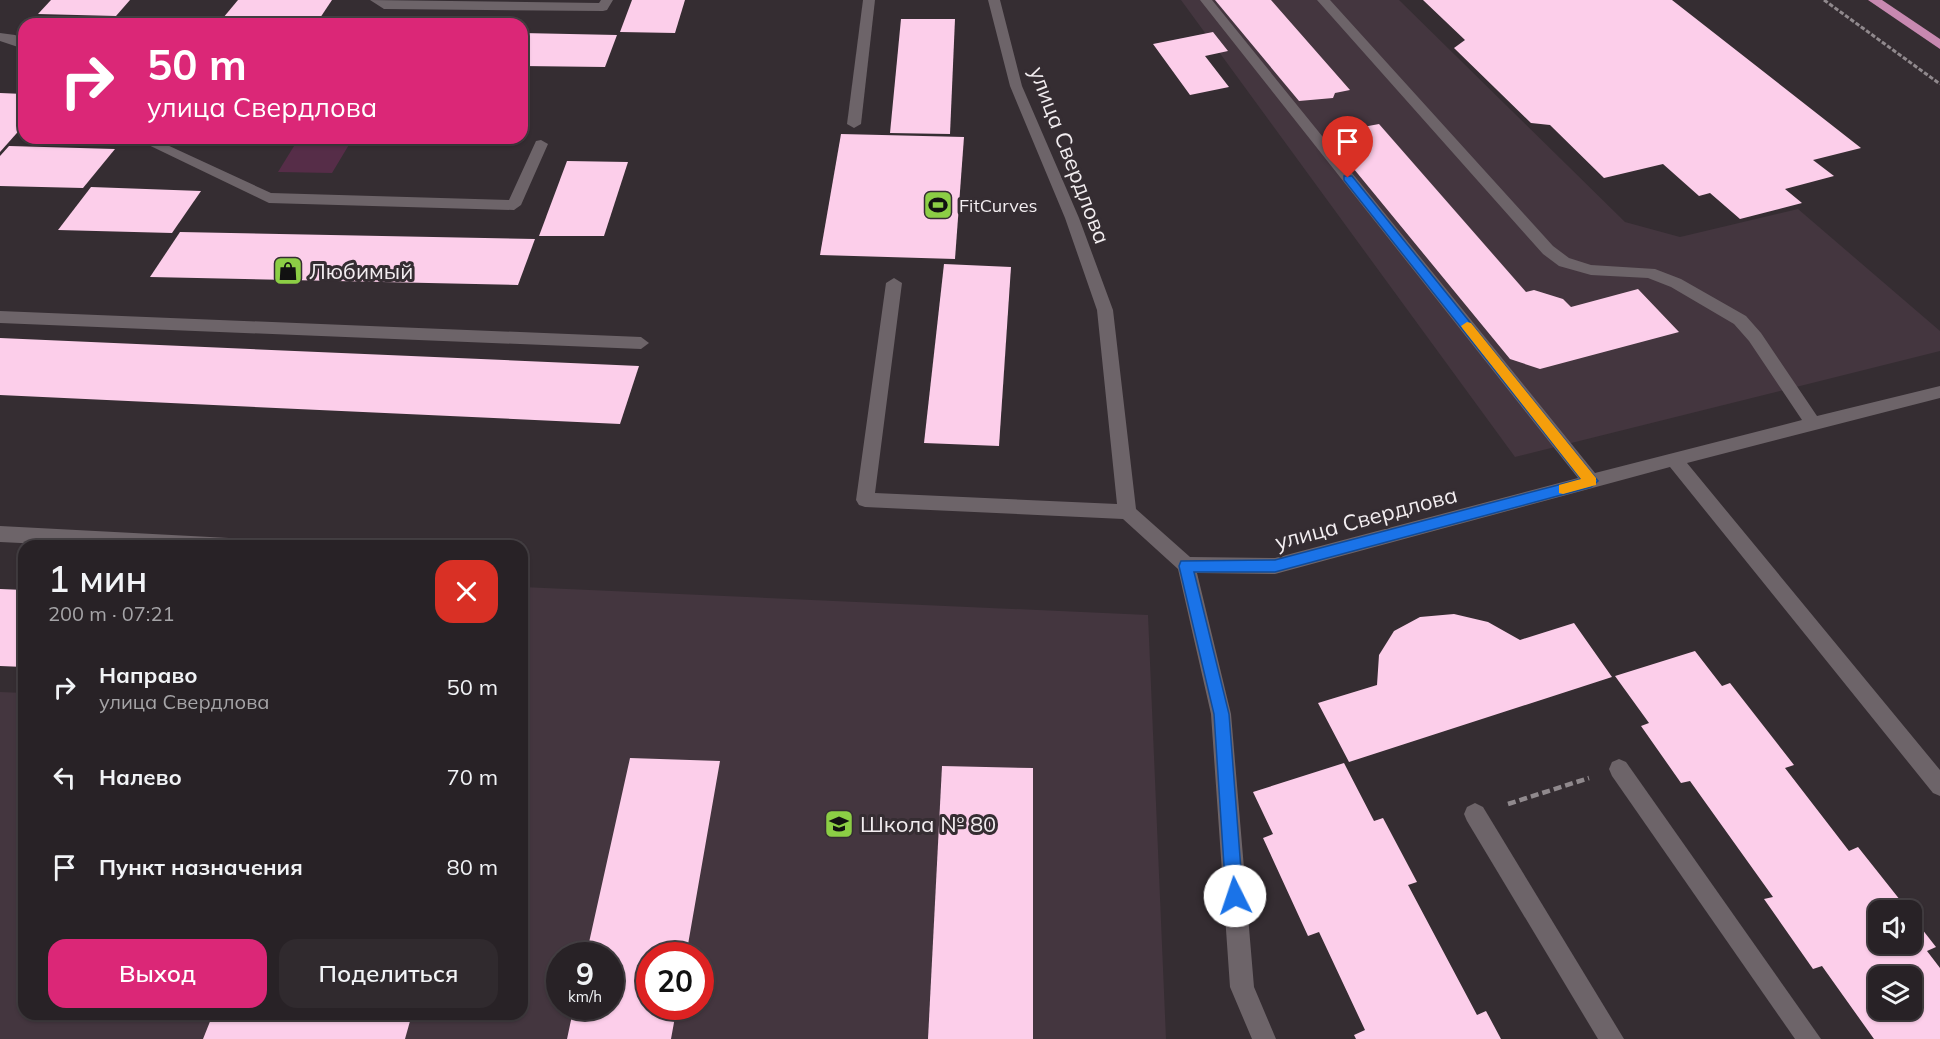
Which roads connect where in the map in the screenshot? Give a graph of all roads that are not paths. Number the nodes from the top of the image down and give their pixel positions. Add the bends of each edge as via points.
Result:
1 (376, 0) edge
2 (607, 0) edge
3 (869, 0) edge
4 (994, 0) edge
5 (1206, 0) edge
6 (1323, 0) edge
7 (1874, 0) edge
8 (0, 37) edge
9 (18, 42) edge
10 (1940, 45) edge
11 (854, 124) dead end
12 (154, 144) edge
13 (541, 144) dead end
14 (894, 283) dead end
15 (0, 317) edge
16 (641, 343) dead end
17 (1940, 392) edge
18 (1813, 424) junction
19 (1674, 459) junction
20 (1591, 481) junction
21 (1127, 512) junction
22 (0, 534) edge
23 (114, 540) edge
24 (1186, 566) junction
25 (1619, 769) road end
26 (1940, 786) edge
27 (1475, 814) road end
28 (1264, 1039) edge
29 (1612, 1039) edge
30 (1809, 1039) edge

1 - 2 street via 384,5 591,7 603,7
3 - 11 street
4 - 21 street, улица Свердлова via 1016,86 1072,218 1105,310
5 - 20 street
6 - 18 street via 1548,250 1564,262 1590,270 1650,273 1676,282 1740,320
7 - 10 highway
8 - 9 street
12 - 13 street via 269,198 514,205
14 - 21 street via 865,500
15 - 16 street
17 - 18 street, улица Свердлова
18 - 19 street, улица Свердлова
19 - 20 street, улица Свердлова
19 - 26 street
20 - 24 street, улица Свердлова via 1275,566
21 - 24 street
22 - 23 street
24 - 28 street via 1221,714 1242,987
25 - 30 street
27 - 29 street

